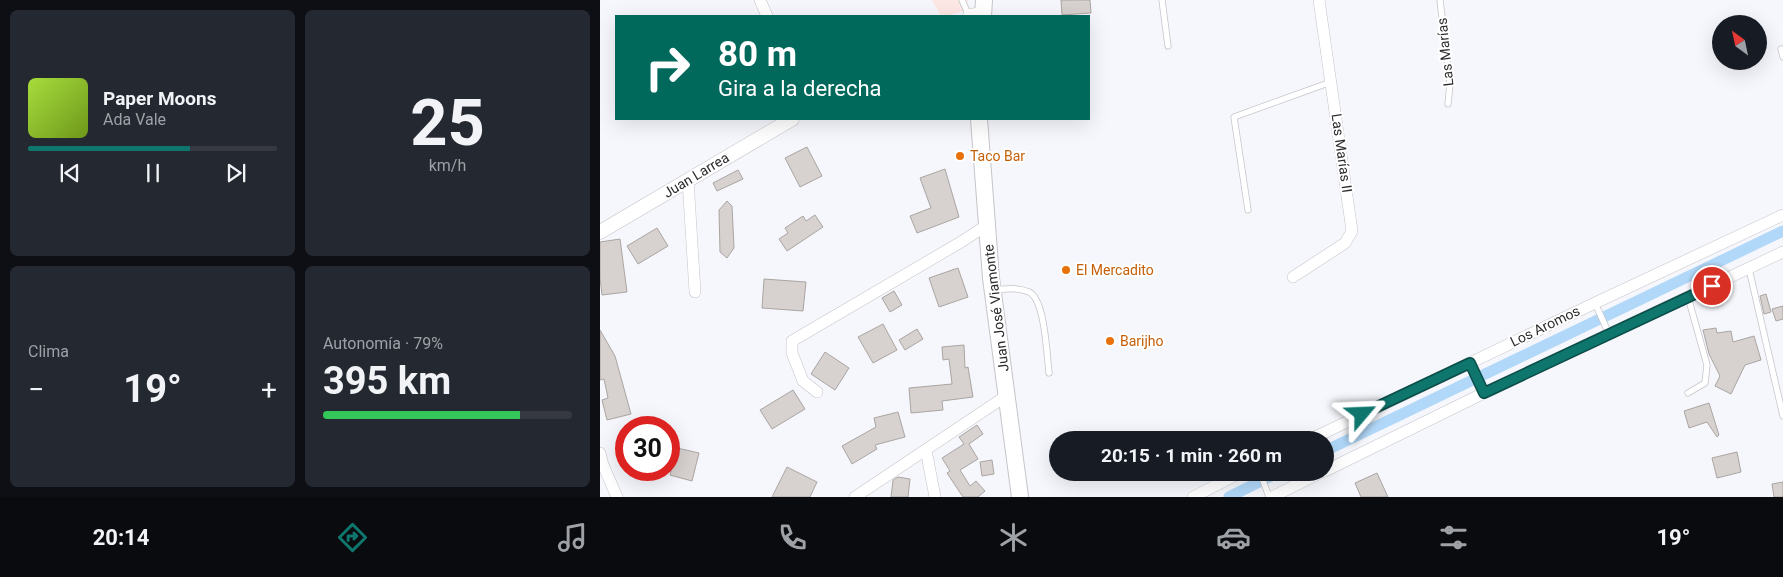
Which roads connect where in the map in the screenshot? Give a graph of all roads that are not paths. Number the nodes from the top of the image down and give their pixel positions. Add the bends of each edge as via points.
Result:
1 (760, 0) edge
2 (962, 0) edge
3 (1162, 0) edge
4 (1320, 0) edge
5 (1440, 0) edge
6 (978, 12) edge
7 (767, 15) edge
8 (1168, 46) dead end
9 (1781, 49) dead end
10 (1783, 57) edge
11 (1332, 82) junction
12 (1448, 104) dead end
13 (790, 120) edge
14 (979, 120) edge
15 (688, 180) junction
16 (1248, 210) dead end
17 (1783, 215) edge
18 (987, 225) junction
19 (600, 232) edge
20 (1783, 252) edge
21 (1748, 269) junction
22 (1293, 277) dead end
23 (992, 291) junction
24 (695, 292) dead end
25 (1688, 297) junction
26 (1595, 302) junction
27 (1609, 334) junction
28 (1470, 363) junction
29 (1049, 373) dead end
30 (817, 392) dead end
31 (1484, 393) junction
32 (1688, 393) dead end
33 (1006, 396) junction
34 (1783, 416) edge
35 (1327, 431) edge
36 (926, 450) junction
37 (600, 452) edge
38 (1334, 467) edge
39 (1224, 481) edge
40 (1264, 481) edge
41 (1304, 481) edge
42 (617, 497) edge
43 (855, 497) edge
44 (935, 497) edge
45 (1020, 497) edge
46 (1193, 497) edge
47 (1270, 497) edge

1 - 7 street
2 - 6 lane
3 - 8 lane
4 - 11 street, Las Marías II
5 - 12 lane, Las Marías via 1450,84
9 - 10 lane
11 - 16 lane via 1234,117
11 - 22 street, Las Marías II via 1352,231 1345,243
13 - 15 street, Juan Larrea
14 - 18 main road, Juan José Viamonte
15 - 19 street, Juan Larrea
15 - 24 street
17 - 26 street, Los Aromos
18 - 23 main road, Juan José Viamonte
18 - 30 street via 792,341 792,353 803,381
20 - 21 street
21 - 25 street
21 - 34 lane
23 - 29 lane via 1022,290 1031,292 1038,301
23 - 33 main road, Juan José Viamonte
25 - 27 street
25 - 32 lane via 1707,366 1705,383
26 - 27 lane
26 - 28 street, Los Aromos
27 - 31 street
28 - 31 lane
28 - 35 street, Los Aromos
31 - 38 street
33 - 36 street
33 - 45 main road, Juan José Viamonte
36 - 43 street
36 - 44 street
37 - 42 street
39 - 46 street
40 - 47 lane
41 - 47 street

